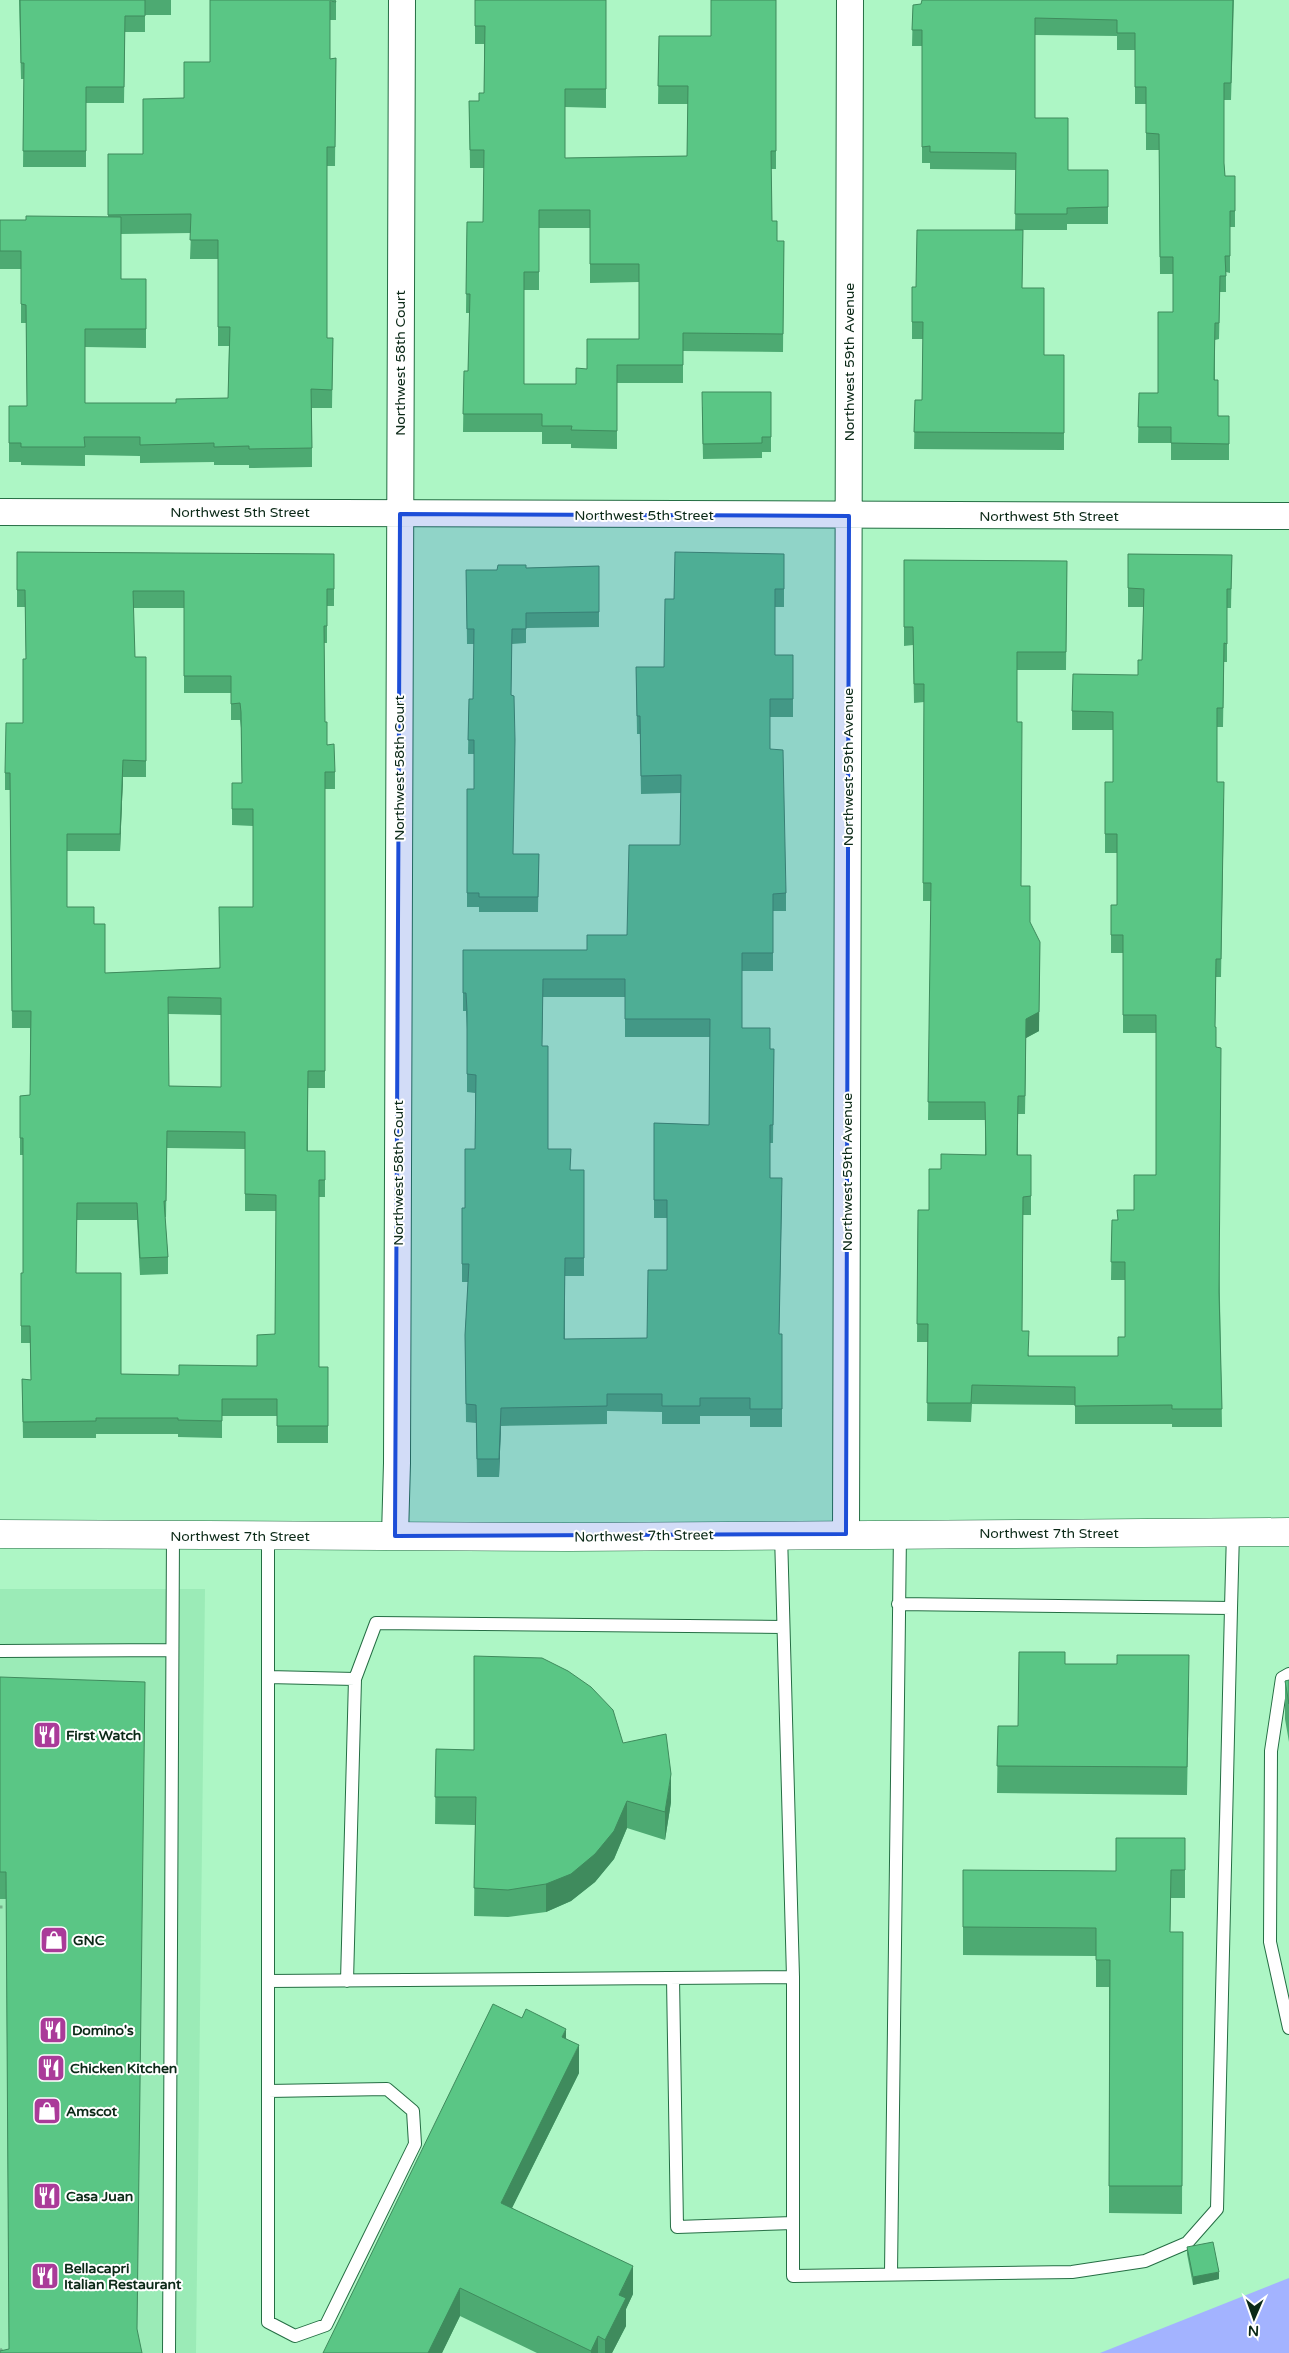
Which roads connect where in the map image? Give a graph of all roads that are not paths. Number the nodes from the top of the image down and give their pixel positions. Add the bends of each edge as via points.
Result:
1 (402, 0) edge
2 (850, 0) edge
3 (0, 512) edge
4 (400, 514) junction
5 (849, 516) junction
6 (1289, 516) edge
7 (1233, 1532) junction
8 (1289, 1532) edge
9 (0, 1534) edge
10 (782, 1534) junction
11 (846, 1534) junction
12 (900, 1534) junction
13 (174, 1535) junction
14 (268, 1536) junction
15 (395, 1536) junction
16 (898, 1604) junction
17 (1231, 1608) junction
18 (783, 1626) junction
19 (172, 1650) junction
20 (0, 1651) edge
21 (1289, 1674) edge
22 (268, 1677) junction
23 (354, 1679) junction
24 (793, 1977) junction
25 (673, 1978) junction
26 (268, 1981) junction
27 (348, 1981) junction
28 (1289, 2028) edge
29 (268, 2091) junction
30 (793, 2223) junction
31 (891, 2273) junction
32 (169, 2353) edge

1 - 4 street, Northwest 58th Court
2 - 5 street, Northwest 59th Avenue
3 - 4 street, Northwest 5th Street
4 - 5 street, Northwest 5th Street
4 - 15 street, Northwest 58th Court
5 - 6 street, Northwest 5th Street
5 - 11 street, Northwest 59th Avenue
7 - 8 main road, Northwest 7th Street
7 - 12 main road, Northwest 7th Street
7 - 17 lane
9 - 13 main road, Northwest 7th Street
10 - 11 main road, Northwest 7th Street
10 - 15 main road, Northwest 7th Street via 569,1538
10 - 18 lane
11 - 12 main road, Northwest 7th Street
12 - 16 lane
13 - 14 main road, Northwest 7th Street
13 - 19 lane
14 - 15 main road, Northwest 7th Street
14 - 22 lane
16 - 17 lane
16 - 31 lane
17 - 31 lane via 1217,2209 1187,2243 1145,2261 1072,2272
18 - 23 lane via 376,1623
18 - 24 lane
19 - 20 lane
19 - 32 lane
21 - 28 lane via 1282,1678 1271,1751 1270,1942
22 - 23 lane
22 - 26 lane
23 - 27 lane
24 - 25 lane
24 - 30 lane
25 - 27 lane
25 - 30 lane via 677,2226
26 - 27 lane
26 - 29 lane
29 - 29 lane via 268,2322 295,2336 326,2325 415,2144 413,2111 387,2089
30 - 31 lane via 793,2276

